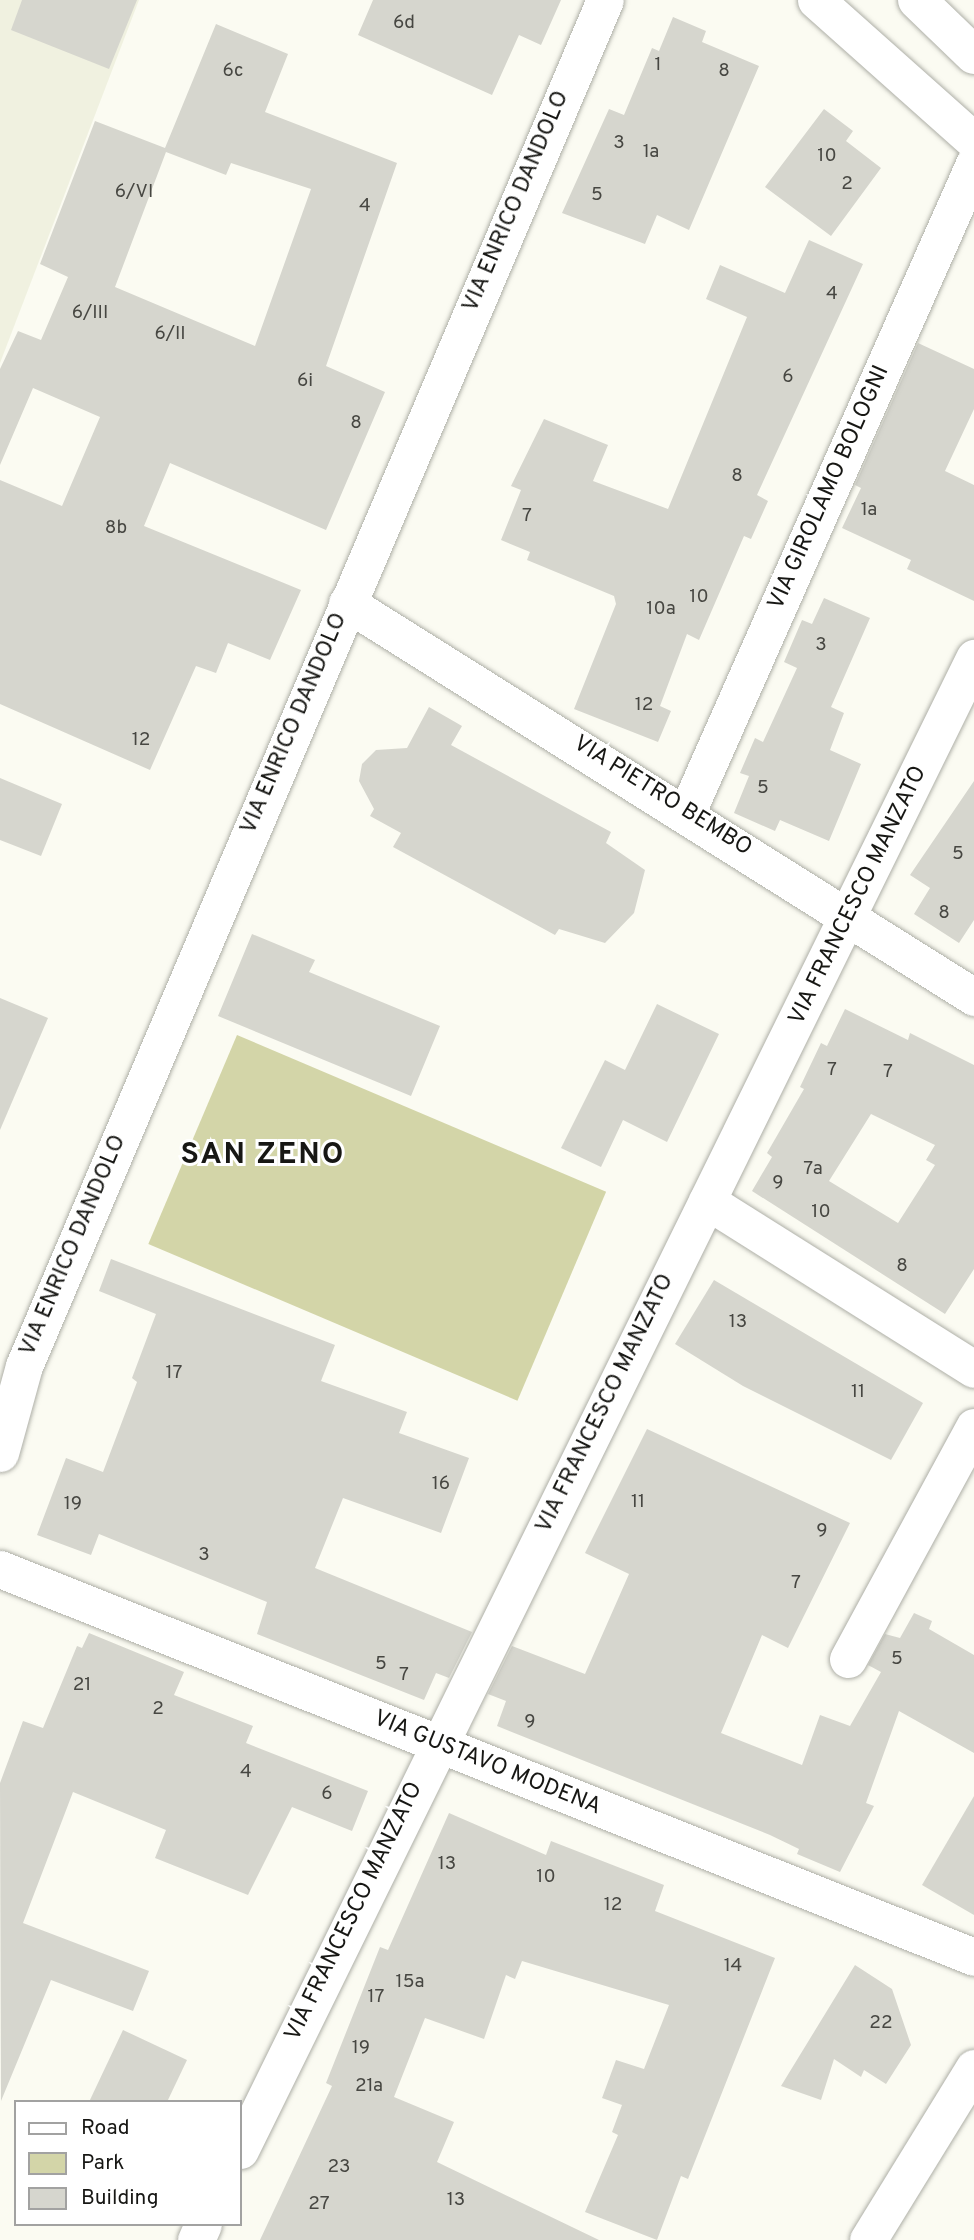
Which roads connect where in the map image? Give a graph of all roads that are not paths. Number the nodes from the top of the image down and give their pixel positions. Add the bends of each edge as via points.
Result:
1 (605, 0) edge
2 (816, 0) edge
3 (917, 0) edge
4 (974, 55) edge
5 (974, 141) edge
6 (974, 164) edge
7 (347, 603) junction
8 (974, 658) edge
9 (687, 812) junction
10 (850, 916) junction
11 (974, 997) edge
12 (707, 1201) junction
13 (974, 1369) edge
14 (974, 1427) edge
15 (0, 1453) edge
16 (0, 1569) edge
17 (848, 1659) dead end
18 (437, 1744) junction
19 (974, 1957) edge
20 (974, 2068) edge
21 (242, 2146) edge
22 (867, 2240) edge

1 - 7 street, VIA ENRICO DANDOLO
2 - 5 street
3 - 4 main road
6 - 9 street, VIA GIROLAMO BOLOGNI
7 - 9 street, VIA PIETRO BEMBO
7 - 15 street, VIA ENRICO DANDOLO via 24,1366
8 - 10 street, VIA FRANCESCO MANZATO
9 - 10 street, VIA PIETRO BEMBO
10 - 11 street, VIA PIETRO BEMBO
10 - 12 street, VIA FRANCESCO MANZATO
12 - 13 street
12 - 18 street, VIA FRANCESCO MANZATO
14 - 17 street
16 - 18 street, VIA GUSTAVO MODENA
18 - 19 street, VIA GUSTAVO MODENA
18 - 21 street, VIA FRANCESCO MANZATO
20 - 22 street

